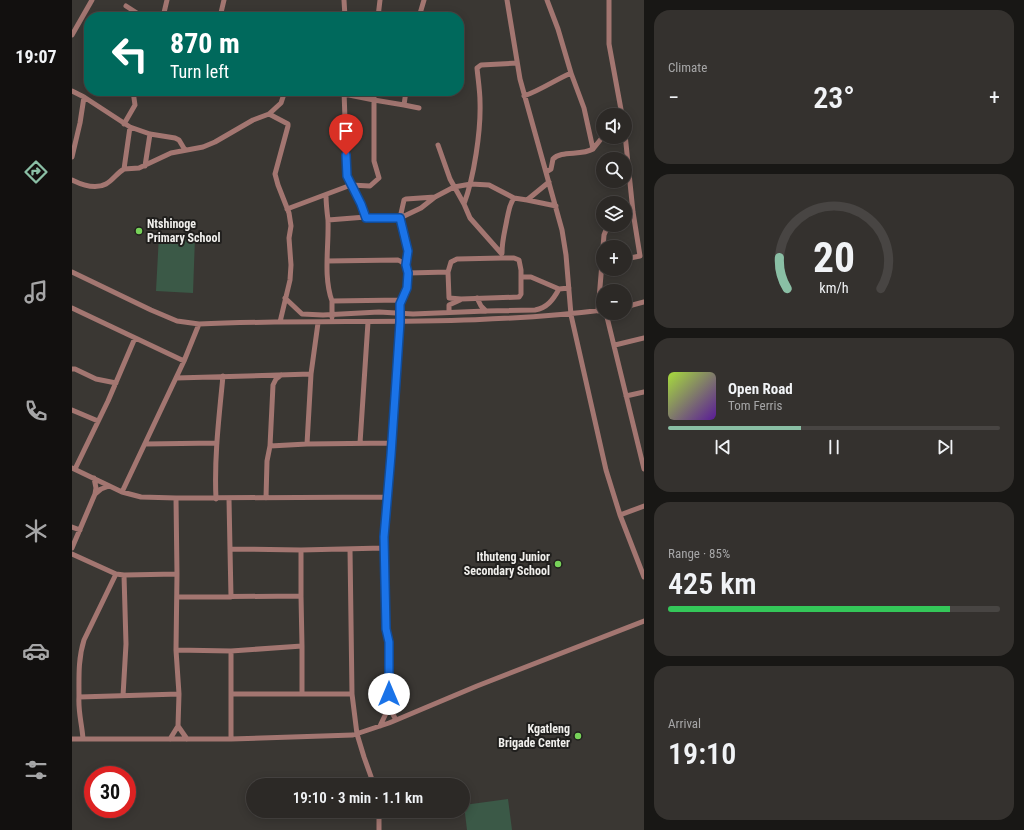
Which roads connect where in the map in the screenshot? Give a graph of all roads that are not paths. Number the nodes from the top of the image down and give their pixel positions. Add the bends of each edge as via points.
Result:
1 (92, 0) edge
2 (167, 0) edge
3 (224, 0) edge
4 (344, 0) edge
5 (380, 0) edge
6 (424, 0) edge
7 (507, 0) edge
8 (547, 0) edge
9 (609, 0) edge
10 (126, 6) dead end
11 (85, 12) edge
12 (135, 12) edge
13 (165, 12) edge
14 (221, 12) edge
15 (345, 12) edge
16 (379, 12) edge
17 (420, 12) edge
18 (84, 14) edge
19 (72, 35) edge
20 (517, 63) junction
21 (571, 73) junction
22 (72, 91) edge
23 (134, 96) edge
24 (283, 96) edge
25 (344, 96) edge
26 (359, 96) edge
27 (374, 96) edge
28 (405, 96) edge
29 (524, 96) junction
30 (84, 97) junction
31 (374, 100) junction
32 (404, 105) junction
33 (419, 108) dead end
34 (621, 108) edge
35 (269, 114) junction
36 (124, 124) junction
37 (130, 128) junction
38 (150, 134) junction
39 (598, 144) edge
40 (626, 144) edge
41 (438, 145) dead end
42 (593, 149) junction
43 (185, 150) junction
44 (72, 157) edge
45 (145, 166) junction
46 (124, 169) junction
47 (546, 172) junction
48 (72, 180) edge
49 (549, 182) junction
50 (471, 184) junction
51 (351, 185) junction
52 (454, 187) junction
53 (326, 195) junction
54 (435, 196) junction
55 (514, 198) junction
56 (527, 200) junction
57 (464, 204) junction
58 (556, 206) junction
59 (288, 209) junction
60 (633, 212) joint
61 (366, 218) junction
62 (400, 218) junction
63 (328, 220) junction
64 (502, 256) junction
65 (642, 256) edge
66 (632, 258) edge
67 (327, 261) junction
68 (406, 265) junction
69 (72, 272) edge
70 (448, 272) junction
71 (408, 273) junction
72 (521, 276) junction
73 (569, 288) junction
74 (559, 290) junction
75 (285, 298) junction
76 (449, 298) junction
77 (476, 298) junction
78 (461, 299) junction
79 (402, 300) junction
80 (332, 301) junction
81 (644, 302) edge
82 (449, 305) junction
83 (632, 305) edge
84 (72, 308) edge
85 (486, 311) junction
86 (449, 312) junction
87 (596, 312) edge
88 (400, 313) junction
89 (332, 314) junction
90 (571, 314) junction
91 (530, 317) junction
92 (608, 320) edge
93 (280, 322) junction
94 (318, 322) junction
95 (332, 322) junction
96 (368, 322) junction
97 (400, 322) junction
98 (521, 322) dead end
99 (199, 324) junction
100 (135, 338) junction
101 (644, 338) edge
102 (614, 345) junction
103 (184, 361) junction
104 (72, 369) edge
105 (311, 374) junction
106 (281, 375) junction
107 (223, 376) junction
108 (176, 378) junction
109 (116, 383) junction
110 (644, 392) edge
111 (626, 396) junction
112 (72, 410) edge
113 (98, 421) junction
114 (217, 443) junction
115 (360, 443) junction
116 (392, 443) junction
117 (145, 444) junction
118 (307, 444) junction
119 (270, 446) junction
120 (642, 452) edge
121 (644, 468) edge
122 (73, 469) edge
123 (94, 478) junction
124 (109, 486) junction
125 (122, 492) junction
126 (95, 494) junction
127 (387, 497) junction
128 (176, 498) junction
129 (229, 498) junction
130 (266, 498) junction
131 (216, 499) junction
132 (644, 506) edge
133 (620, 514) junction
134 (72, 527) edge
135 (80, 530) junction
136 (72, 548) edge
137 (383, 548) junction
138 (350, 549) junction
139 (230, 550) junction
140 (301, 550) junction
141 (72, 554) edge
142 (642, 562) edge
143 (116, 574) junction
144 (177, 574) junction
145 (124, 575) junction
146 (644, 577) edge
147 (231, 596) junction
148 (301, 596) junction
149 (178, 597) junction
150 (644, 621) edge
151 (302, 646) junction
152 (176, 650) junction
153 (231, 651) junction
154 (179, 694) junction
155 (232, 694) junction
156 (302, 694) junction
157 (352, 694) junction
158 (123, 696) junction
159 (79, 697) junction
160 (389, 707) junction
161 (396, 720) junction
162 (178, 726) junction
163 (380, 726) junction
164 (357, 734) junction
165 (83, 738) junction
166 (231, 738) junction
167 (72, 739) edge
168 (170, 739) junction
169 (187, 739) junction
170 (372, 778) edge
171 (379, 818) edge
172 (379, 830) edge

1 - 11 street
2 - 13 street
3 - 14 street
4 - 15 street
5 - 16 street
6 - 17 street
7 - 20 street
8 - 21 street
9 - 34 street via 609,44
10 - 12 street
18 - 19 street
20 - 29 street
20 - 50 street via 481,65 477,68 480,103
21 - 29 street
21 - 42 street via 584,108
22 - 30 street
23 - 36 street via 134,105
24 - 35 street via 281,103
25 - 51 street via 346,169
26 - 31 street
27 - 31 street
28 - 32 street
29 - 47 street
30 - 36 street
30 - 44 street
31 - 32 street
31 - 51 street via 374,161 379,178 370,186
32 - 33 street
35 - 43 street via 253,120 215,142
35 - 59 street via 288,124 275,174
36 - 37 street
37 - 38 street
37 - 46 street
38 - 43 street via 175,138
38 - 45 street
39 - 42 street
40 - 60 street
41 - 52 street
42 - 47 street via 583,153 559,155 553,159 551,169
43 - 45 street via 171,153
45 - 46 street via 134,170
46 - 48 street via 99,187 94,188
47 - 49 street
49 - 56 street
49 - 58 street
50 - 52 street
50 - 55 street via 489,185
50 - 57 street
51 - 53 street
51 - 61 street
52 - 54 street
52 - 57 street
53 - 59 street
53 - 63 street
54 - 62 street via 421,208
54 - 62 street via 404,200
55 - 56 street
55 - 64 street via 503,233
56 - 58 street
57 - 64 street via 470,218
58 - 73 street via 564,242
59 - 75 street via 291,265
60 - 65 street
61 - 62 street
61 - 63 street
62 - 68 street via 408,251
63 - 67 street
64 - 70 street via 458,259 451,262
64 - 72 street via 519,260
65 - 66 street
67 - 68 street via 398,260
67 - 80 street
68 - 71 street
69 - 99 street via 164,316
70 - 71 street
70 - 76 street
71 - 79 street via 407,288
72 - 74 street via 531,277
72 - 77 street via 519,297
73 - 74 street
73 - 90 street
74 - 85 street via 543,308
75 - 89 street via 302,314
75 - 93 street
76 - 78 street
76 - 82 street
77 - 78 street
77 - 85 street
78 - 82 street
79 - 80 street
79 - 88 street
80 - 89 street
81 - 83 street
82 - 86 street
84 - 100 street
85 - 86 street
86 - 88 street
87 - 90 street
88 - 89 street
88 - 97 street
89 - 95 street
90 - 91 street
90 - 133 street via 610,483
91 - 97 street
91 - 98 street
92 - 102 street
93 - 94 street
93 - 99 street
94 - 95 street
94 - 105 street
95 - 96 street
96 - 97 street
96 - 115 street
97 - 116 street
99 - 103 street
100 - 103 street
100 - 109 street
101 - 102 street
102 - 111 street
103 - 108 street
104 - 109 street via 96,379
105 - 106 street
105 - 118 street
106 - 107 street
106 - 119 street via 273,385
107 - 108 street
107 - 114 street
108 - 117 street
109 - 113 street
110 - 111 street
111 - 120 street
112 - 113 street
113 - 122 street
114 - 117 street
114 - 131 street
115 - 116 street
115 - 118 street
116 - 127 street
117 - 125 street
118 - 119 street
119 - 130 street
120 - 121 street
122 - 123 street
123 - 124 street
123 - 126 street
124 - 125 street
124 - 126 street
125 - 128 street via 141,497
126 - 135 street
127 - 130 street
127 - 137 street
128 - 131 street
128 - 144 street
129 - 130 street
129 - 131 street
129 - 139 street
132 - 133 street
133 - 142 street
134 - 135 street
135 - 136 street
137 - 138 street
137 - 160 street via 386,629 389,642
138 - 140 street
138 - 157 street
139 - 140 street
139 - 147 street
140 - 148 street
141 - 143 street
142 - 146 street
143 - 145 street
143 - 159 street via 84,640 79,661
144 - 145 street
144 - 149 street
145 - 158 street via 126,638
147 - 148 street
147 - 149 street
148 - 151 street
149 - 152 street
150 - 161 street
151 - 153 street
151 - 156 street
152 - 153 street
152 - 154 street
153 - 155 street
154 - 158 street
154 - 162 street
155 - 156 street
155 - 166 street
156 - 157 street
157 - 164 street
158 - 159 street
159 - 165 street via 78,711
160 - 161 street
160 - 163 street
161 - 163 street
162 - 168 street
162 - 169 street
163 - 164 street
164 - 166 street
164 - 170 street
165 - 167 street
165 - 168 street
166 - 169 street
168 - 169 street
171 - 172 street

